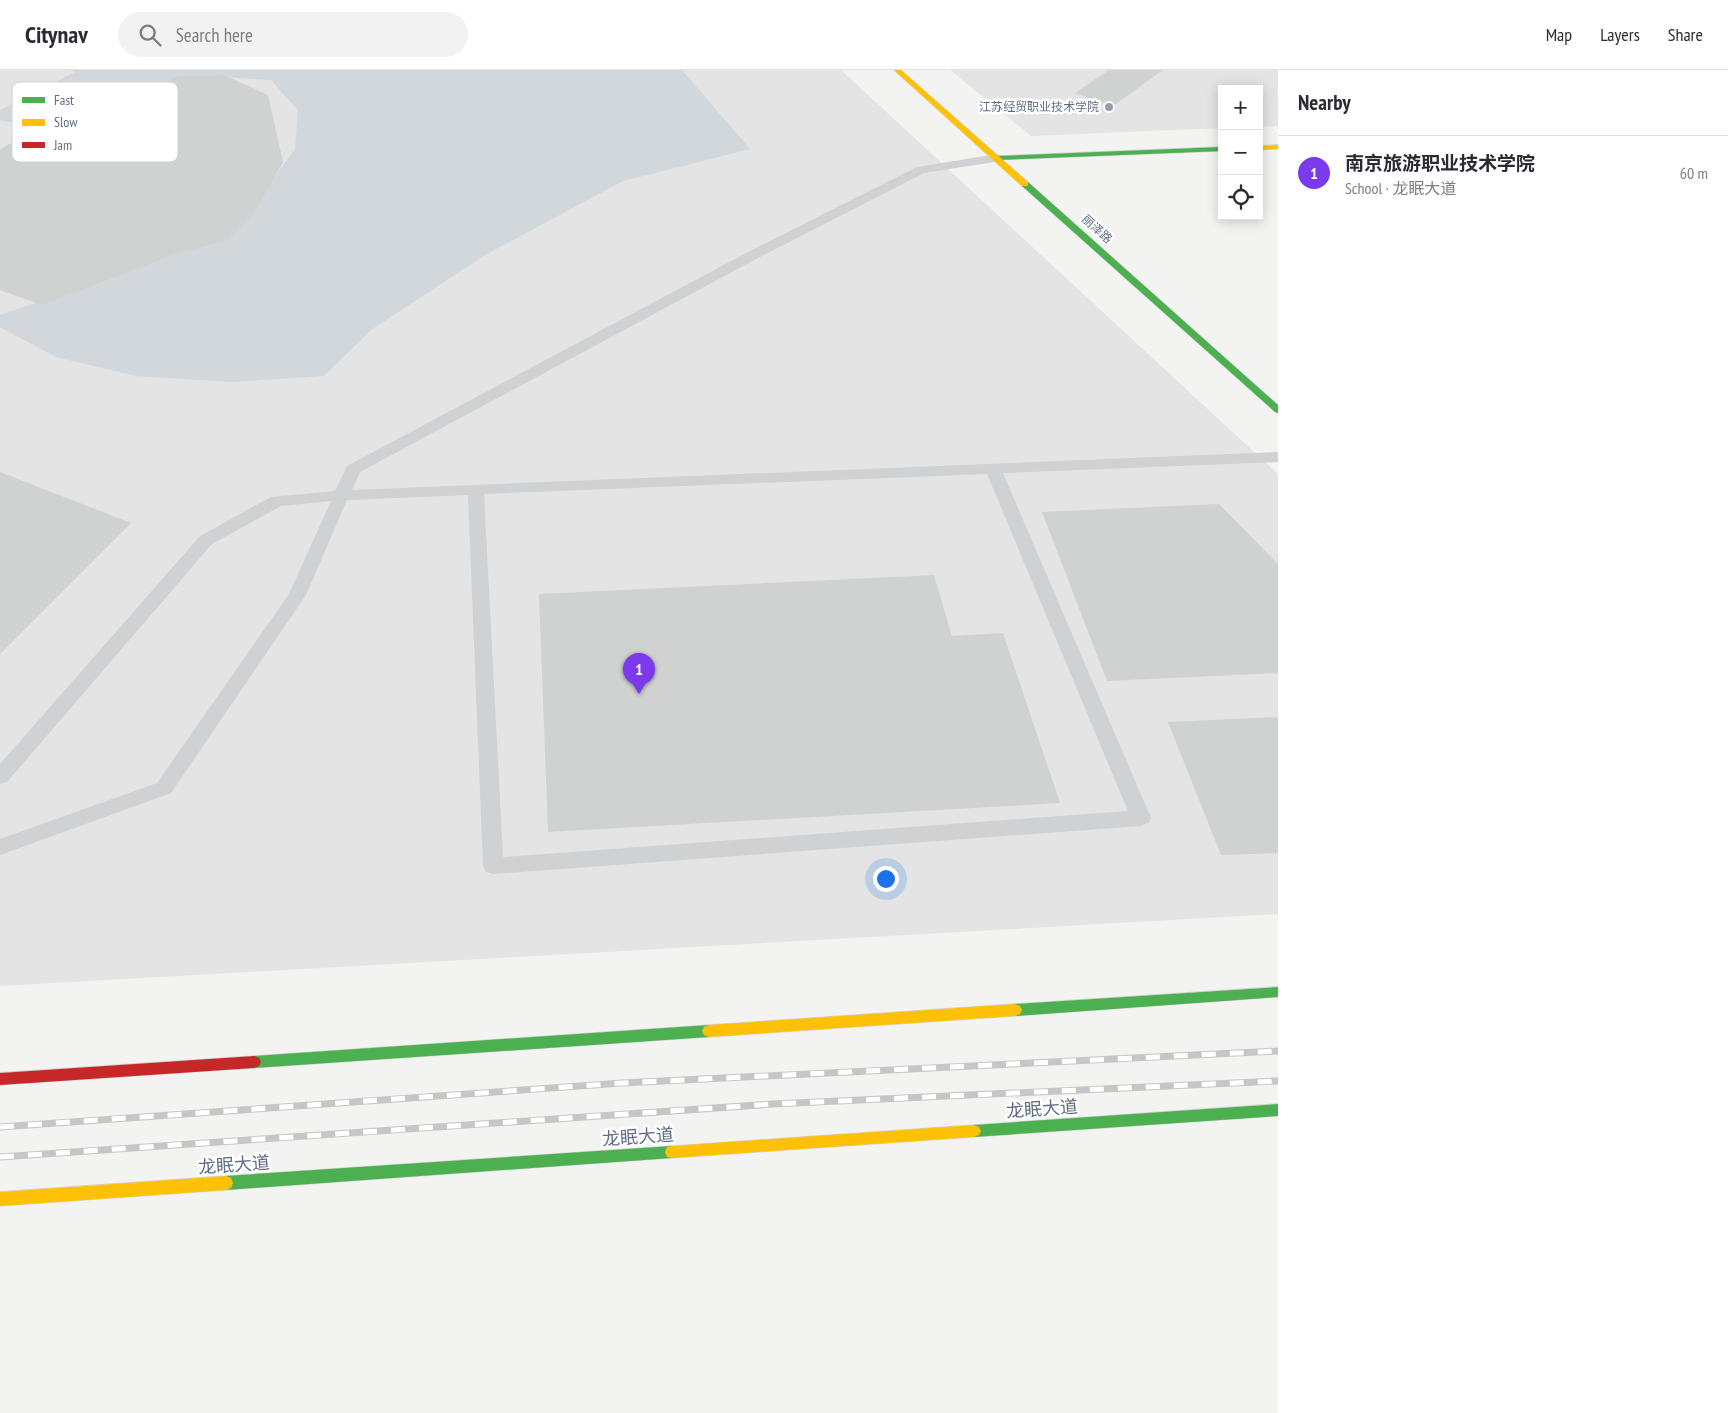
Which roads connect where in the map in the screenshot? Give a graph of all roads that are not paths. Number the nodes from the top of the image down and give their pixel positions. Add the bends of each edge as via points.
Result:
1 (897, 70) edge
2 (1278, 147) edge
3 (1263, 148) edge
4 (1218, 149) edge
5 (997, 158) junction
6 (1278, 410) edge
7 (1278, 457) edge
8 (993, 468) junction
9 (476, 490) junction
10 (341, 495) junction
11 (0, 777) edge
12 (0, 847) edge
13 (1278, 992) edge
14 (0, 1079) edge
15 (1278, 1110) edge
16 (0, 1199) edge

1 - 5 main road, 丽泽路
2 - 3 main road
4 - 5 main road
5 - 6 main road, 丽泽路
5 - 10 lane via 921,170 753,255 353,469
7 - 8 lane
8 - 9 lane
8 - 9 lane via 1141,818 493,866
9 - 10 lane
10 - 11 lane via 277,501 206,540
10 - 12 lane via 297,595 164,788
13 - 14 main road
15 - 16 main road, 龙眠大道

